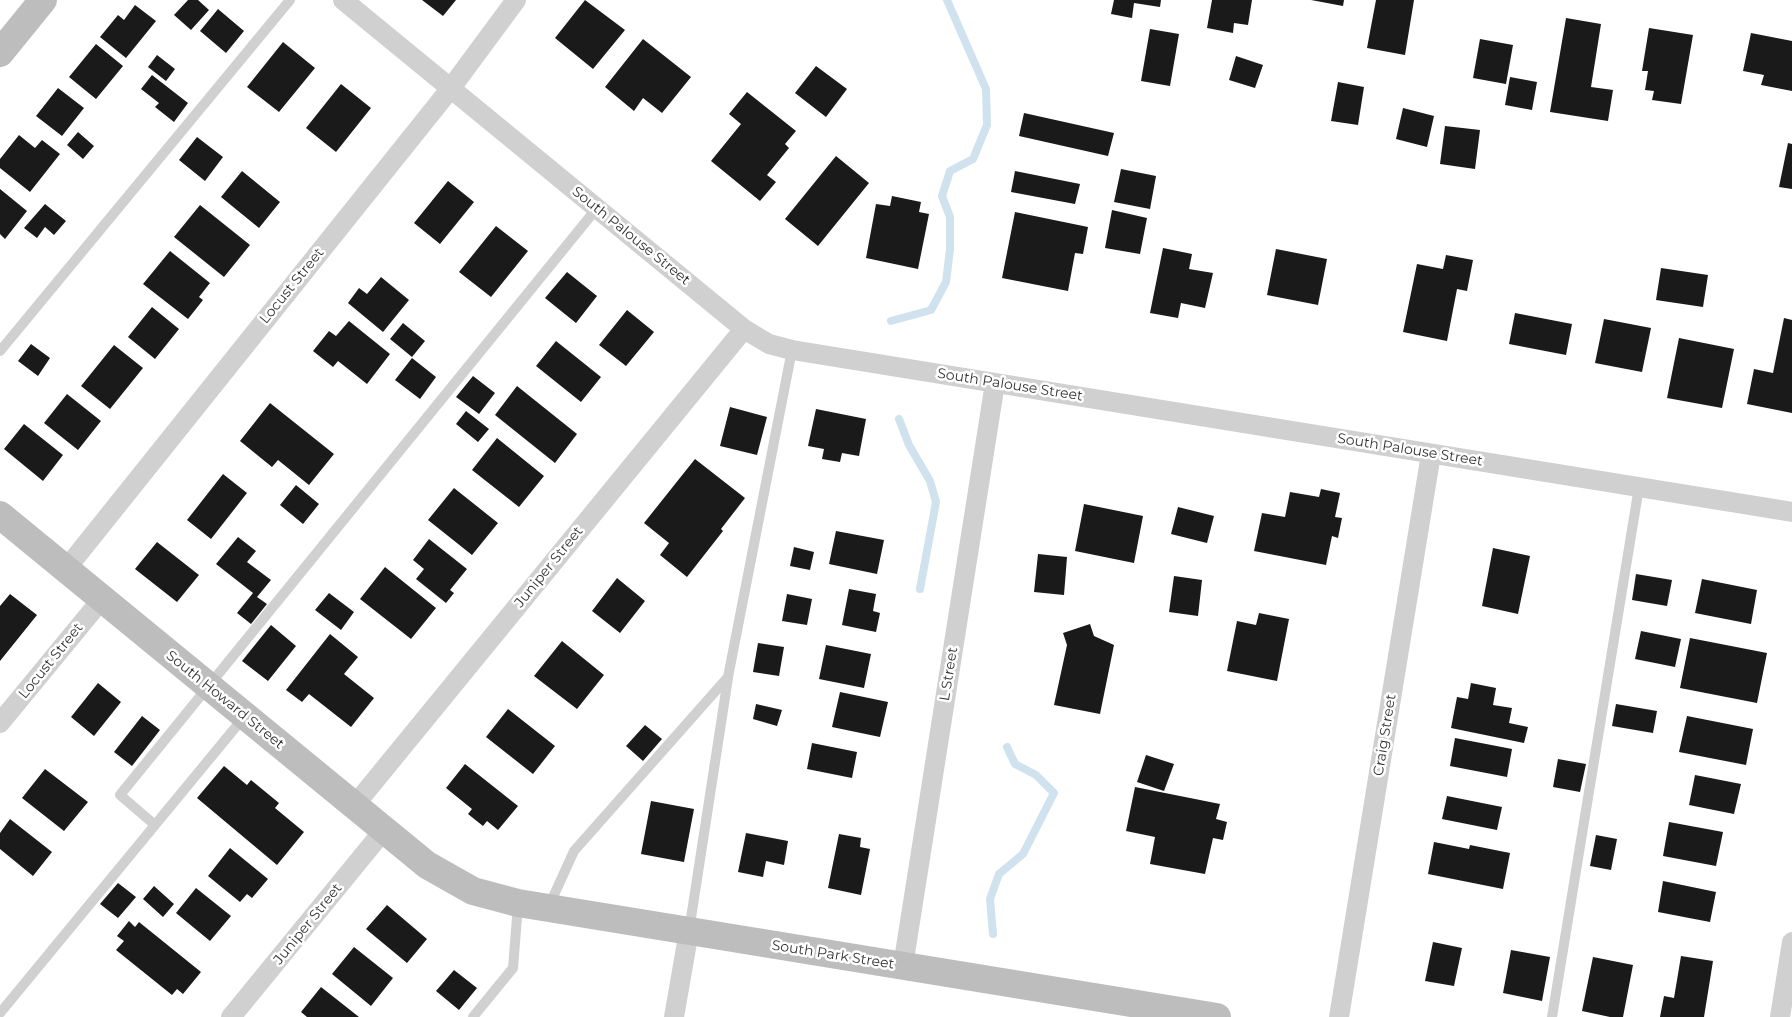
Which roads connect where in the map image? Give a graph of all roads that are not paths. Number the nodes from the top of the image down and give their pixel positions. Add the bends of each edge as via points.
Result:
1 (43, 0) edge
2 (290, 0) edge
3 (343, 0) edge
4 (516, 0) edge
5 (0, 53) edge
6 (451, 88) junction
7 (597, 208) junction
8 (744, 329) junction
9 (792, 350) junction
10 (0, 351) edge
11 (995, 383) junction
12 (1431, 454) junction
13 (1639, 488) junction
14 (1792, 512) edge
15 (0, 515) edge
16 (66, 569) junction
17 (102, 599) junction
18 (728, 677) junction
19 (208, 686) junction
20 (245, 716) junction
21 (0, 724) edge
22 (354, 806) junction
23 (155, 824) junction
24 (384, 830) junction
25 (452, 881) joint
26 (518, 903) junction
27 (548, 908) junction
28 (689, 931) junction
29 (1792, 942) edge
30 (903, 966) junction
31 (0, 1013) edge
32 (231, 1017) edge
33 (473, 1017) edge
34 (674, 1017) edge
35 (1218, 1017) edge
36 (1339, 1017) edge
37 (1552, 1017) edge
38 (1780, 1017) edge

1 - 5 main road
2 - 10 lane
3 - 6 street, South Palouse Street
4 - 6 street, Locust Street
6 - 7 street, South Palouse Street
6 - 16 street, Locust Street
7 - 8 street, South Palouse Street
7 - 19 lane
8 - 9 street, South Palouse Street via 769,344
8 - 22 street, Juniper Street
9 - 11 street, South Palouse Street
9 - 18 lane
11 - 12 street, South Palouse Street
11 - 30 street, L Street
12 - 13 street, South Palouse Street
12 - 36 street, Craig Street
13 - 14 street, South Palouse Street
13 - 37 lane
15 - 16 main road, South Howard Street
16 - 17 main road, South Howard Street
17 - 19 main road, South Howard Street
17 - 21 street, Locust Street
18 - 27 lane via 574,851
18 - 28 lane
19 - 20 main road, South Howard Street
19 - 23 lane via 120,795
20 - 22 main road, South Howard Street
20 - 23 lane
22 - 24 main road, South Howard Street
23 - 31 lane
24 - 25 main road, South Howard Street
24 - 32 street, Juniper Street
25 - 26 main road, South Park Street via 473,891
26 - 27 main road, South Park Street
26 - 33 lane via 513,968
27 - 28 main road, South Park Street
28 - 30 main road, South Park Street
28 - 34 street
29 - 38 street
30 - 35 main road, South Park Street

